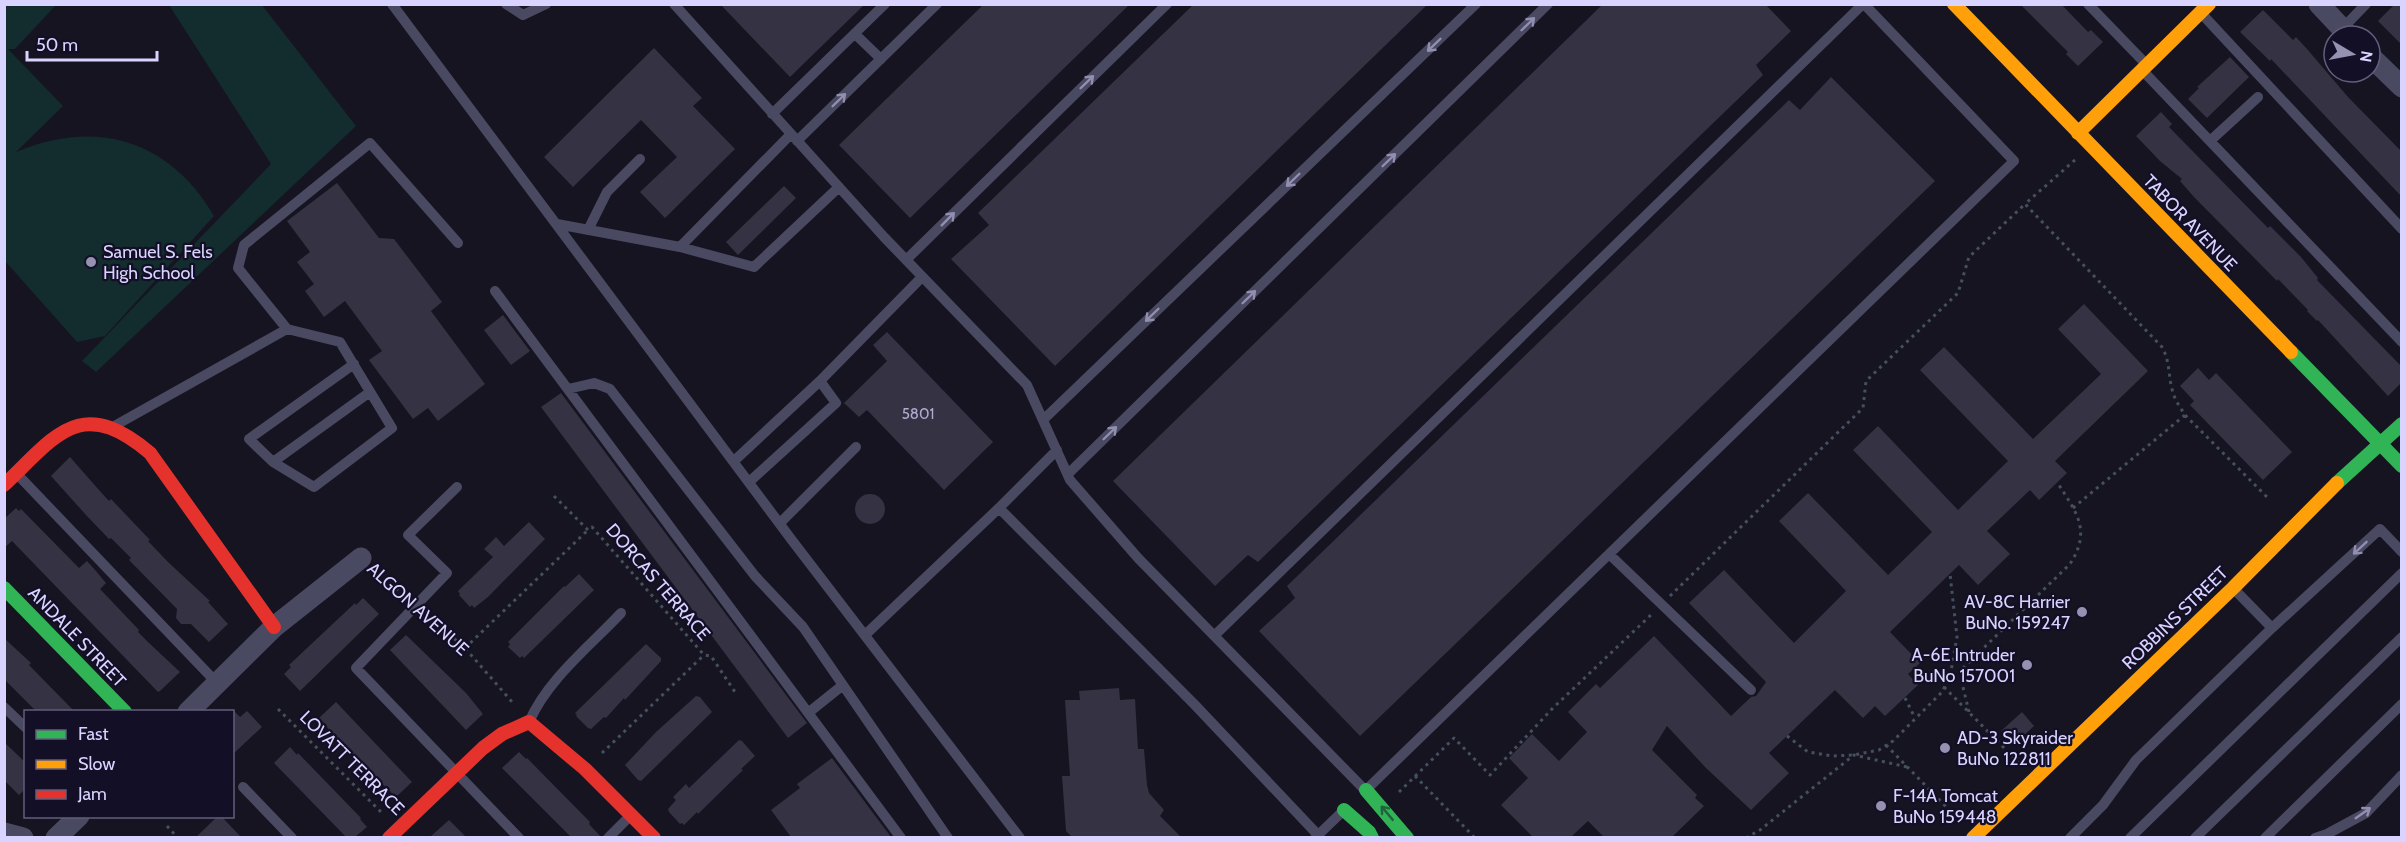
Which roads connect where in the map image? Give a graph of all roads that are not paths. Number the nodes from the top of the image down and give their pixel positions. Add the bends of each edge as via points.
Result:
1 (392, 4) edge
2 (506, 4) edge
3 (546, 4) edge
4 (674, 4) edge
5 (885, 4) edge
6 (937, 4) edge
7 (1167, 4) edge
8 (1476, 4) edge
9 (1548, 4) edge
10 (1863, 4) edge
11 (1954, 4) edge
12 (2088, 4) edge
13 (2319, 4) edge
14 (2366, 4) edge
15 (2205, 8) edge
16 (2338, 24) edge
17 (2351, 24) edge
18 (855, 34) junction
19 (881, 59) junction
20 (2145, 68) junction
21 (2382, 68) edge
22 (2402, 87) edge
23 (2258, 97) dead end
24 (772, 114) junction
25 (2078, 133) junction
26 (794, 137) junction
27 (2210, 141) junction
28 (640, 159) dead end
29 (839, 187) junction
30 (557, 224) junction
31 (2402, 229) edge
32 (588, 230) junction
33 (458, 243) dead end
34 (680, 247) junction
35 (906, 260) junction
36 (922, 277) junction
37 (495, 291) dead end
38 (287, 329) junction
39 (2402, 342) edge
40 (354, 364) junction
41 (820, 381) junction
42 (568, 389) junction
43 (370, 392) junction
44 (1043, 420) junction
45 (2402, 424) edge
46 (110, 428) junction
47 (2381, 445) junction
48 (856, 447) dead end
49 (1057, 450) junction
50 (734, 461) junction
51 (273, 462) junction
52 (2402, 466) edge
53 (16, 474) junction
54 (1068, 474) junction
55 (749, 482) junction
56 (4, 485) edge
57 (457, 487) dead end
58 (999, 508) junction
59 (780, 523) junction
60 (2402, 552) edge
61 (1609, 554) junction
62 (361, 558) road end
63 (2402, 573) edge
64 (4, 588) edge
65 (2233, 588) junction
66 (621, 613) dead end
67 (274, 627) junction
68 (2272, 628) junction
69 (865, 634) junction
70 (1215, 635) junction
71 (2402, 637) edge
72 (216, 682) junction
73 (843, 685) junction
74 (1751, 690) dead end
75 (2402, 704) edge
76 (4, 707) edge
77 (123, 710) edge
78 (189, 710) edge
79 (808, 713) junction
80 (529, 722) junction
81 (24, 726) edge
82 (457, 773) junction
83 (2402, 775) edge
84 (243, 787) dead end
85 (1355, 800) junction
86 (631, 815) junction
87 (77, 818) edge
88 (4, 833) edge
89 (394, 833) edge
90 (1316, 836) edge
91 (23, 837) edge
92 (56, 837) edge
93 (292, 837) edge
94 (519, 837) edge
95 (608, 837) edge
96 (654, 837) edge
97 (901, 837) edge
98 (948, 837) edge
99 (1020, 837) edge
100 (1372, 837) edge
101 (1407, 837) edge
102 (1974, 837) edge
103 (2070, 837) edge
104 (2130, 837) edge
105 (2195, 837) edge
106 (2265, 837) edge
107 (2315, 837) edge

1 - 30 lane
2 - 3 lane via 523,15
4 - 24 lane
5 - 18 lane
6 - 19 lane
35 -> 7 lane
8 -> 44 lane
54 -> 9 lane
10 - 61 lane via 2014,161
10 - 70 lane
11 - 25 street, TABOR AVENUE
12 - 20 lane
13 - 16 street
14 - 17 lane
15 - 20 street
15 - 31 lane
18 - 19 lane
18 - 24 lane
26 -> 19 lane
20 - 25 street
20 - 27 lane
21 - 22 street
23 - 27 lane
24 - 26 lane
25 - 47 street, TABOR AVENUE
26 - 29 lane
26 - 34 lane
27 - 39 lane
28 - 32 lane via 607,192
29 - 34 lane via 754,267
29 - 35 lane
30 - 32 lane
30 - 50 lane
32 - 34 lane
33 - 38 lane via 370,143 243,245 238,268
35 - 36 lane
36 - 41 lane
36 - 44 lane via 1027,385
37 - 42 lane
38 - 40 lane via 340,342
38 - 46 lane
40 - 43 lane
40 - 51 lane via 249,439
41 - 50 lane
41 - 55 lane via 836,403
42 - 73 lane via 594,383 610,389 755,576 803,627
42 - 79 lane
43 - 51 lane
43 - 51 lane via 392,428 314,486
44 - 49 lane
45 - 47 street, ROBBINS STREET
46 - 53 street via 70,427
46 - 67 street via 134,439 150,453
47 - 52 street, TABOR AVENUE
47 - 65 street, ROBBINS STREET via 2325,494
48 - 59 lane
49 - 54 lane
49 - 58 lane
50 - 55 lane
53 - 56 street
53 - 72 lane
54 - 70 lane via 1138,558
55 - 59 lane
57 - 82 lane via 408,536 447,573 356,668
58 - 69 lane
58 - 90 lane via 1195,705
59 - 69 lane
60 -> 68 lane via 2380,529
61 - 74 lane
61 - 85 lane
62 - 67 street, ALGON AVENUE
63 - 104 lane
64 - 77 street, ANDALE STREET
65 - 68 lane
65 - 102 street, ROBBINS STREET
66 - 80 lane via 554,682
67 - 72 street, ALGON AVENUE
68 - 103 lane via 2136,760 2103,805
69 - 99 lane
70 - 85 lane
71 - 105 lane
72 - 78 street, ALGON AVENUE
73 - 79 lane
73 - 98 lane
75 - 106 lane
76 - 81 lane
79 - 97 lane
80 - 82 street via 502,734
80 - 86 street
82 - 89 street
82 - 94 lane
107 -> 83 lane via 2366,813
84 - 93 lane
85 - 90 lane
85 - 100 street
101 -> 85 street via 1383,807
86 - 95 lane
86 - 96 street
87 - 92 street
88 - 91 street

